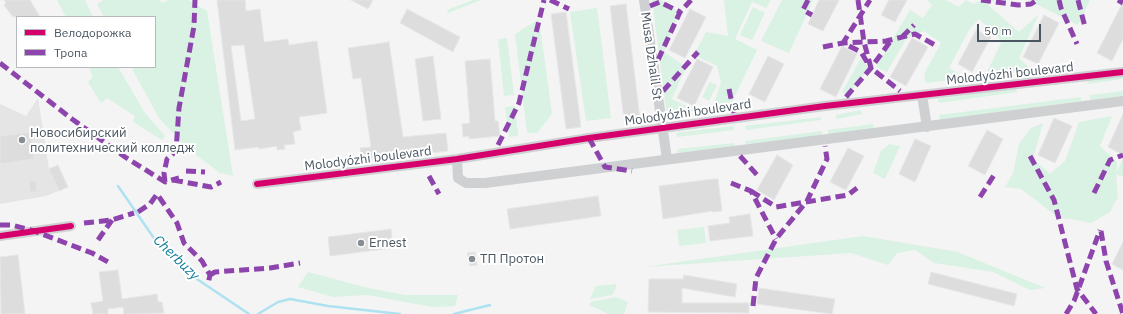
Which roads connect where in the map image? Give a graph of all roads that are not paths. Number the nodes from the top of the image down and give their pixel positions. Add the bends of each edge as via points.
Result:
1 (644, 0) edge
2 (1123, 72) edge
3 (922, 95) junction
4 (1123, 101) edge
5 (927, 127) junction
6 (661, 128) junction
7 (457, 159) junction
8 (667, 159) junction
9 (257, 184) dead end
10 (71, 226) dead end
11 (0, 236) edge

1 - 6 street, Musa Dzhalil St
2 - 3 street, Molodyózhi boulevard
3 - 5 street
3 - 6 street, Molodyózhi boulevard
4 - 5 street
5 - 8 street
6 - 7 street, Molodyózhi boulevard
6 - 8 street, Musa Dzhalil St
7 - 8 street via 458,178 466,182 485,183
7 - 9 street, Molodyózhi boulevard
10 - 11 street

